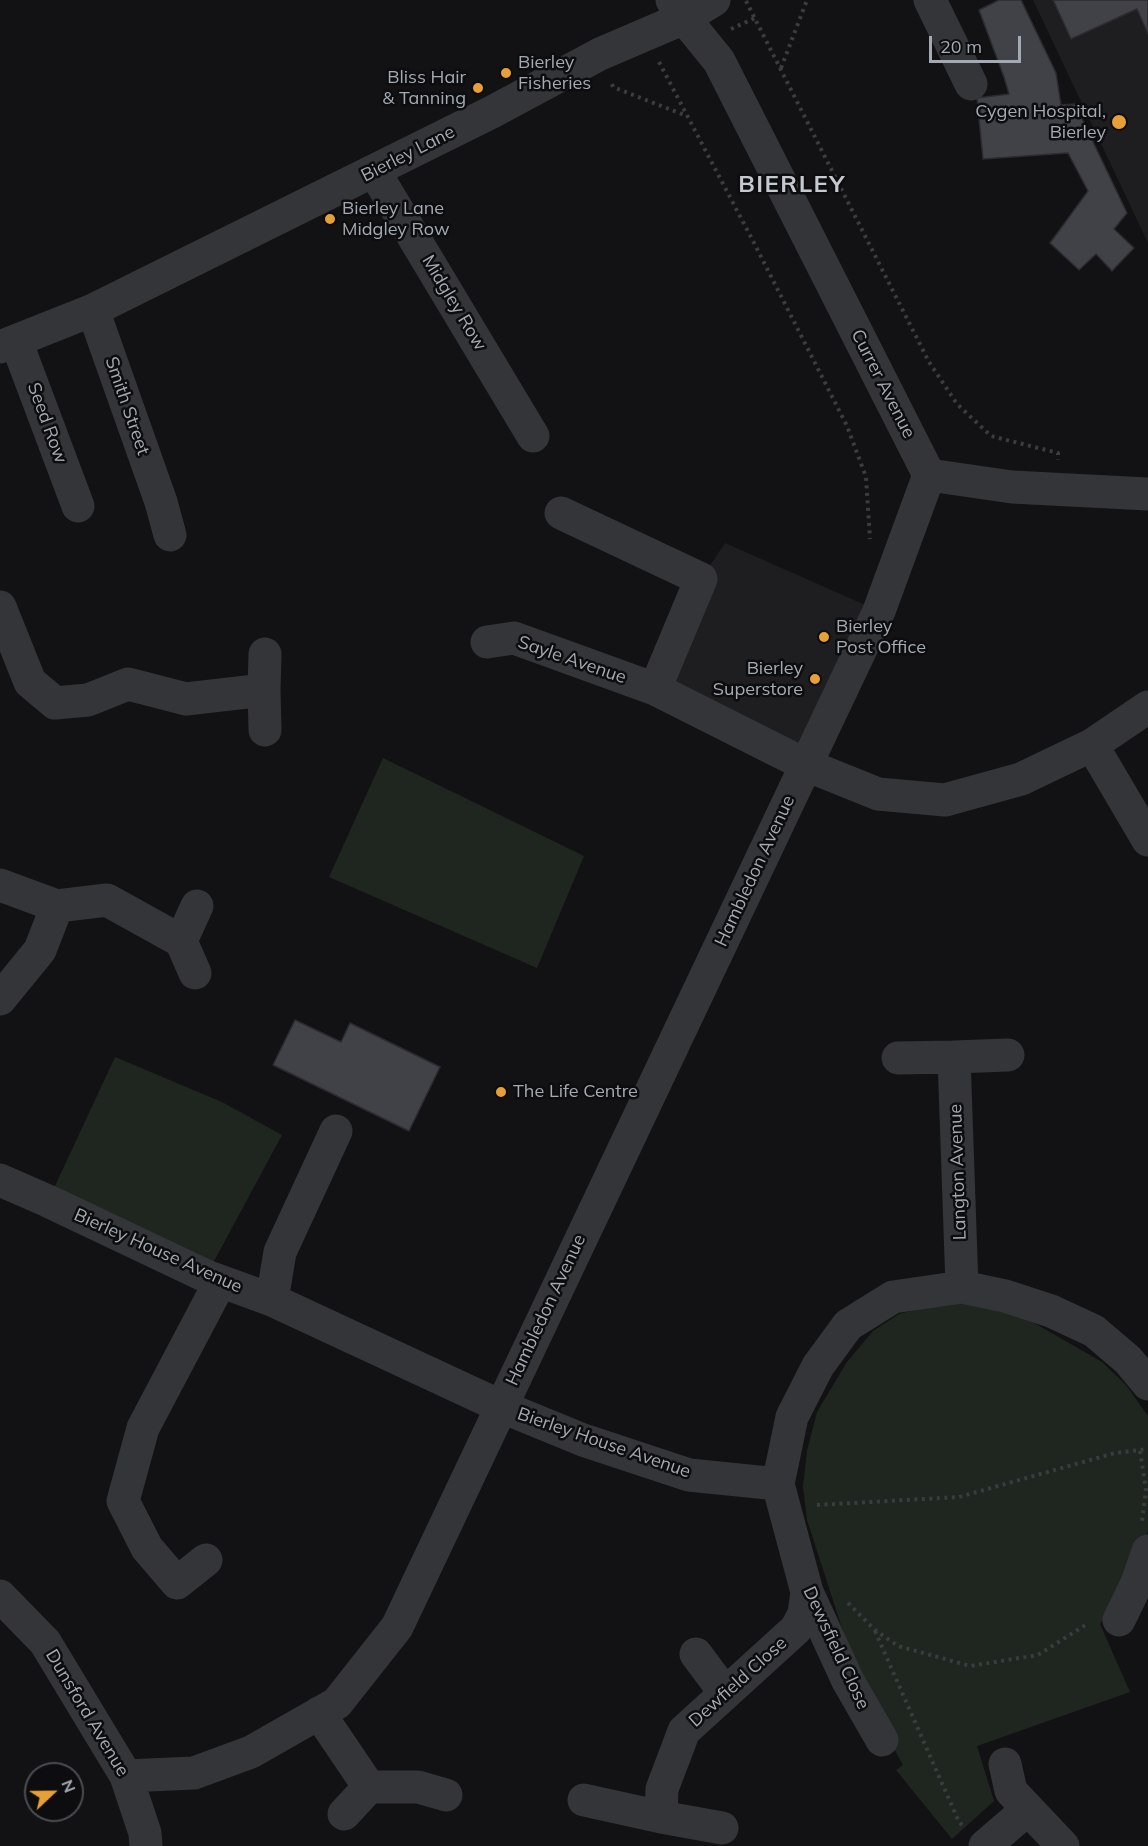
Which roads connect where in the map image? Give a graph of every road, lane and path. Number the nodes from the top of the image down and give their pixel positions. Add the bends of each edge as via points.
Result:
1 (714, 0) edge
2 (746, 0) edge
3 (807, 0) edge
4 (933, 1) edge
5 (678, 9) edge
6 (645, 34) junction
7 (600, 54) junction
8 (781, 68) junction
9 (971, 84) dead end
10 (688, 116) junction
11 (374, 171) junction
12 (93, 310) junction
13 (8, 344) edge
14 (533, 436) dead end
15 (929, 475) junction
16 (1058, 489) junction
17 (1148, 494) edge
18 (78, 506) dead end
19 (561, 513) dead end
20 (173, 516) dead end
21 (901, 551) junction
22 (0, 607) edge
23 (487, 642) dead end
24 (265, 654) dead end
25 (655, 689) junction
26 (264, 690) junction
27 (1148, 707) edge
28 (265, 730) dead end
29 (1092, 745) junction
30 (806, 765) junction
31 (1148, 840) edge
32 (0, 885) edge
33 (57, 906) junction
34 (197, 906) dead end
35 (181, 941) junction
36 (195, 973) dead end
37 (0, 999) edge
38 (1008, 1055) dead end
39 (954, 1057) junction
40 (898, 1058) dead end
41 (336, 1131) dead end
42 (0, 1180) edge
43 (220, 1282) junction
44 (963, 1287) junction
45 (272, 1300) junction
46 (1148, 1384) edge
47 (500, 1406) junction
48 (1148, 1449) edge
49 (1140, 1451) junction
50 (780, 1495) junction
51 (1145, 1537) edge
52 (206, 1560) dead end
53 (807, 1592) junction
54 (0, 1596) edge
55 (1108, 1619) joint
56 (875, 1630) junction
57 (696, 1654) dead end
58 (725, 1693) junction
59 (319, 1713) junction
60 (882, 1740) dead end
61 (1005, 1764) dead end
62 (126, 1776) junction
63 (369, 1787) junction
64 (446, 1795) dead end
65 (584, 1800) dead end
66 (1028, 1809) junction
67 (344, 1814) dead end
68 (661, 1817) junction
69 (722, 1828) dead end
70 (146, 1846) edge
71 (985, 1846) edge
72 (1063, 1846) edge

1 - 5 street, Bierley Lane
2 - 8 path
3 - 8 path
4 - 9 street
5 - 6 street, Bierley Lane
5 - 15 street, Currer Avenue via 719,61
6 - 7 street, Bierley Lane
6 - 10 path
7 - 10 path via 613,87
7 - 11 street, Bierley Lane
8 - 16 path via 935,371 957,405 991,436 1058,453
10 - 21 path via 847,426 866,477 870,540
11 - 12 street, Bierley Lane
11 - 14 street, Midgley Row
12 - 13 street, Bierley Lane
12 - 20 street, Smith Street
13 - 18 street, Seed Row
15 - 16 street
15 - 21 street
16 - 17 street
19 - 25 street via 706,571
21 - 30 street via 879,610
22 - 26 street via 30,682 55,703 88,700 128,684 186,699
23 - 25 street, Sayle Avenue via 514,638
24 - 26 street
25 - 30 street, Sayle Avenue
26 - 28 street
27 - 29 street, Sayle Avenue
29 - 30 street, Sayle Avenue via 1021,779 945,800 878,794
29 - 31 street
30 - 47 street, Hambledon Avenue
32 - 33 street
33 - 35 street via 107,900
33 - 37 street via 40,950
34 - 35 street
35 - 36 street
38 - 39 street
39 - 40 street
39 - 44 street, Langton Avenue
41 - 45 street via 280,1252
42 - 43 street, Bierley House Avenue
43 - 45 street, Bierley House Avenue
43 - 52 street via 143,1428 123,1501 147,1548 177,1583
44 - 46 street via 1051,1311 1094,1331 1128,1360
44 - 50 street via 893,1297 848,1324 818,1366 792,1417
45 - 47 street, Bierley House Avenue
47 - 50 street, Bierley House Avenue via 583,1440 689,1475
47 - 59 street, Hambledon Avenue via 397,1627 338,1703
48 - 49 path
49 - 50 path via 1115,1453 958,1497 823,1505
49 - 51 path via 1146,1490
50 - 53 street, Dewsfield Close
51 - 55 street via 1137,1583
53 - 56 path via 837,1591
53 - 58 street, Dewfield Close via 804,1614 796,1629
53 - 60 street, Dewsfield Close via 848,1681
54 - 62 street, Dunsford Avenue via 45,1642
55 - 56 path via 1038,1656 970,1666 898,1646
56 - 71 path via 959,1822
57 - 58 street
58 - 68 street, Dewfield Close via 684,1731 662,1789
59 - 62 street, Hambledon Avenue via 252,1752 194,1773
59 - 63 street
61 - 66 street via 1011,1791
62 - 70 street, Dunsford Avenue
63 - 64 street via 418,1787
63 - 67 street
65 - 68 street
66 - 71 street
66 - 72 street
68 - 69 street

